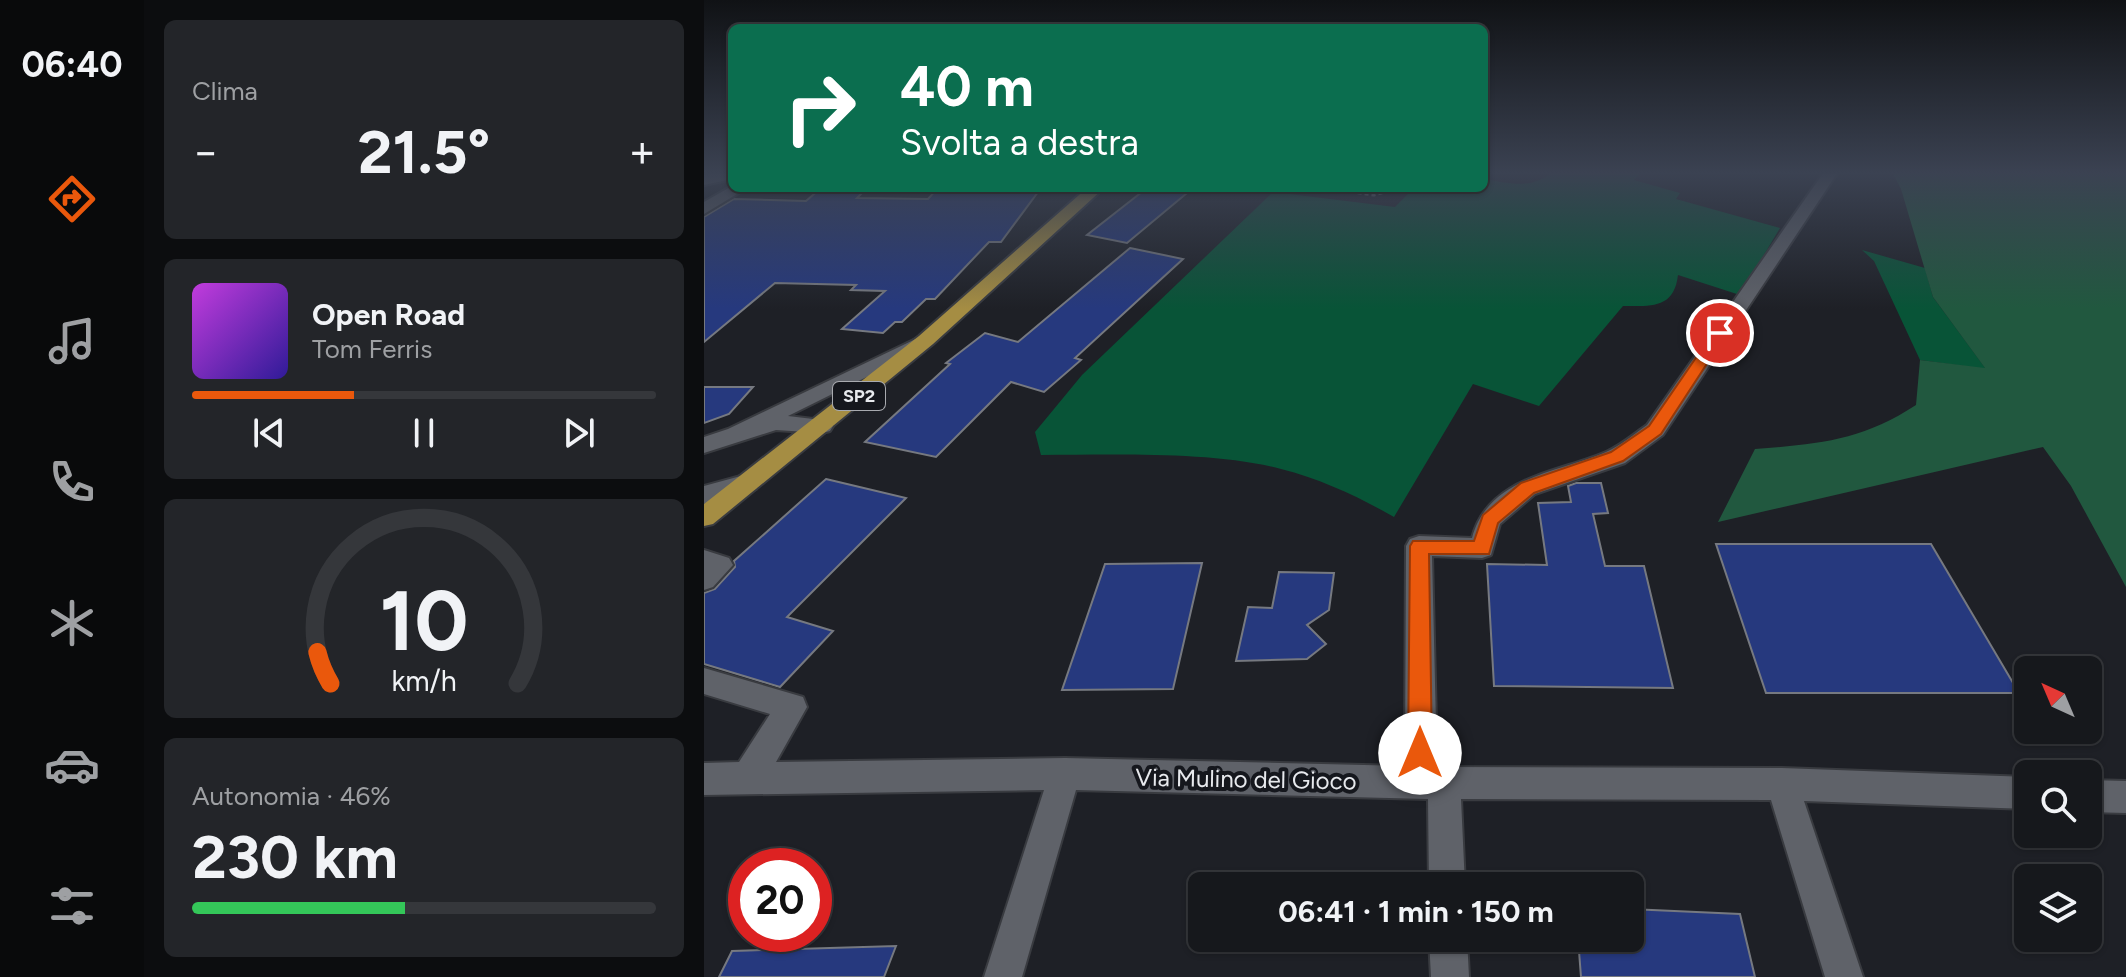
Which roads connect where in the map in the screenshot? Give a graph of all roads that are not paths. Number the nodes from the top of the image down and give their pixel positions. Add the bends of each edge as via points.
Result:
1 (1063, 218) edge
2 (1800, 218) edge
3 (926, 340) junction
4 (822, 426) junction
5 (738, 431) junction
6 (704, 445) edge
7 (748, 483) junction
8 (704, 495) edge
9 (704, 517) edge
10 (704, 560) edge
11 (704, 579) edge
12 (704, 681) edge
13 (1065, 774) junction
14 (704, 779) edge
15 (747, 779) junction
16 (1432, 783) junction
17 (1782, 784) junction
18 (2014, 792) edge
19 (2102, 796) edge
20 (2126, 797) edge
21 (1445, 872) edge
22 (1449, 952) edge
23 (1003, 977) edge
24 (1450, 977) edge
25 (1844, 977) edge

1 - 3 main road, SP2
2 - 16 street via 1655,430 1617,457 1527,488 1489,520 1482,548 1419,546
3 - 4 main road, SP2
3 - 5 street
4 - 5 street via 775,422
4 - 7 main road, SP2
5 - 6 street
7 - 8 street
7 - 9 main road, SP2
10 - 11 street via 720,565
12 - 15 street via 792,707
13 - 15 street, Via Mulino del Gioco
13 - 16 street, Via Mulino del Gioco
13 - 23 street
14 - 15 street, Via Mulino del Gioco
16 - 17 street, Via Mulino del Gioco
16 - 21 street
17 - 18 street, Via Mulino del Gioco
17 - 25 street
19 - 20 street
22 - 24 street

